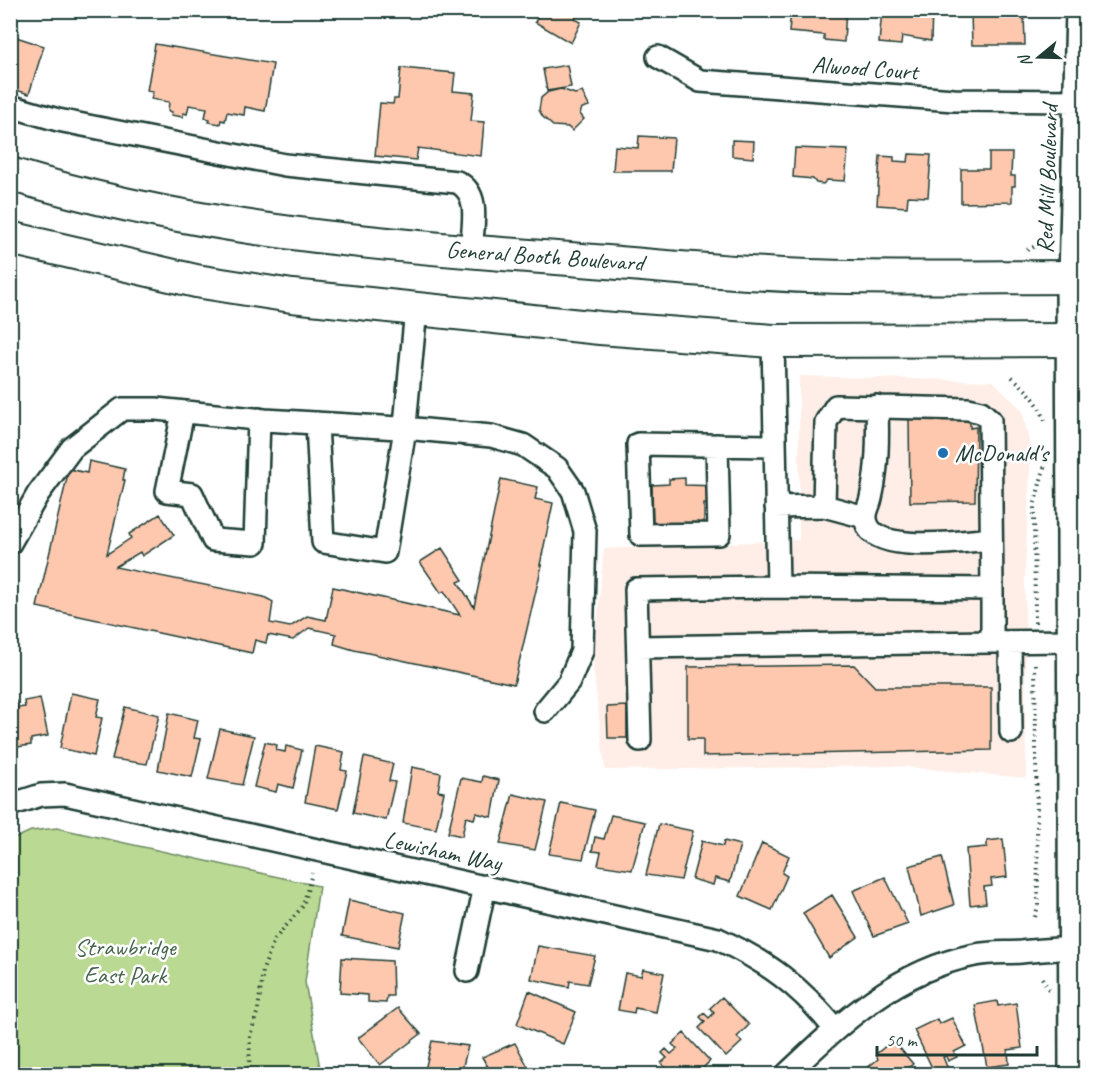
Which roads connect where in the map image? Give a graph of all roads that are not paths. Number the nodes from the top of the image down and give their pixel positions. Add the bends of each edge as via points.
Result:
1 (1077, 10) edge
2 (658, 57) dead end
3 (1080, 101) edge
4 (10, 106) edge
5 (10, 174) edge
6 (10, 238) edge
7 (471, 252) junction
8 (1078, 277) edge
9 (416, 309) junction
10 (1077, 340) edge
11 (773, 341) junction
12 (877, 406) junction
13 (183, 412) junction
14 (259, 419) junction
15 (317, 423) junction
16 (405, 428) junction
17 (717, 446) junction
18 (775, 446) junction
19 (824, 506) junction
20 (776, 507) junction
21 (865, 517) junction
22 (991, 539) junction
23 (10, 543) edge
24 (778, 587) junction
25 (992, 589) junction
26 (1070, 641) junction
27 (1001, 642) junction
28 (638, 647) junction
29 (545, 711) dead end
30 (1011, 732) dead end
31 (640, 740) dead end
32 (10, 805) edge
33 (485, 886) junction
34 (1079, 948) edge
35 (467, 971) dead end
36 (836, 1029) junction
37 (787, 1074) edge
38 (1073, 1074) edge

1 - 3 street, Red Mill Boulevard
2 - 3 street, Alwood Court via 700,81 954,100
3 - 8 street, Red Mill Boulevard
4 - 7 street via 58,120 285,165 457,182 468,187 474,197
5 - 7 highway, General Booth Boulevard via 202,219
6 - 9 highway via 196,281
7 - 8 highway, General Booth Boulevard via 807,276
8 - 10 main road
9 - 11 highway
9 - 16 street
10 - 11 highway
10 - 26 main road
11 - 18 street
12 - 19 street via 836,406 826,422
12 - 21 street via 878,445
12 - 22 street via 968,409 981,412 990,420
13 - 14 street
13 - 14 street via 167,491 192,494 213,540 255,543
13 - 23 street via 122,409 72,448 38,494
14 - 15 street
15 - 16 street
15 - 16 street via 323,542 385,552
16 - 29 street via 491,436 523,445 557,468 573,491 585,531 582,651 569,682
17 - 17 street via 638,444 641,535 719,534
17 - 18 street
18 - 20 street
19 - 20 street
19 - 21 street
20 - 24 street
21 - 22 street via 869,530 880,538 900,543
22 - 25 street
24 - 25 street
24 - 28 street via 636,589
25 - 27 street
26 - 27 street
26 - 34 main road
27 - 28 street
27 - 30 street
28 - 31 street
32 - 33 street, Lewisham Way via 41,795 64,794
33 - 35 street
33 - 36 street, Lewisham Way via 718,939 782,974
34 - 36 street via 977,955 943,963 909,977 873,999
34 - 38 main road
36 - 37 street

